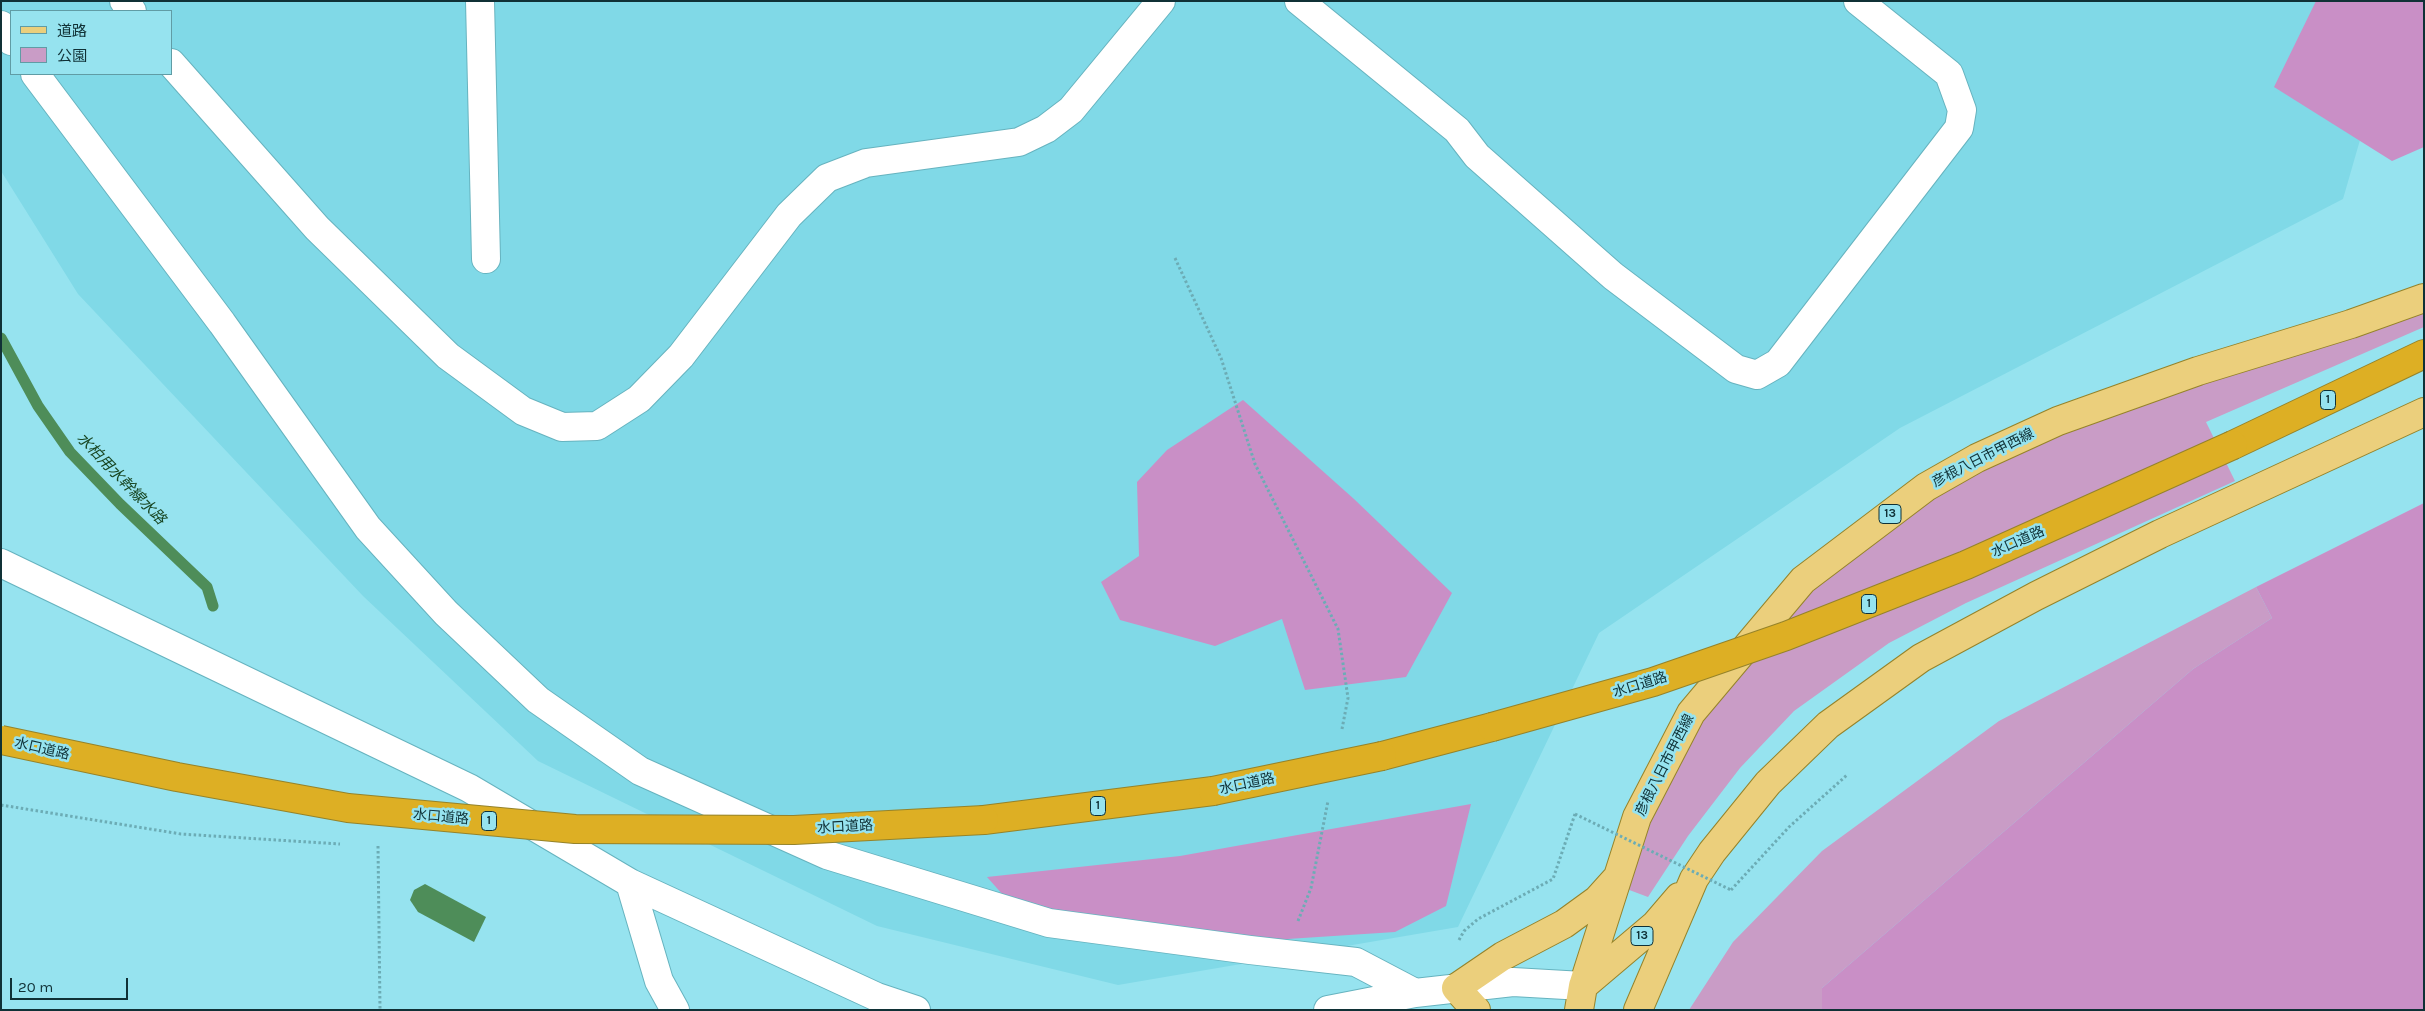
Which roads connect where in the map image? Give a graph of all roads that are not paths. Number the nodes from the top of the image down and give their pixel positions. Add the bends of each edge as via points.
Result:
1 (480, 1) edge
2 (1161, 1) edge
3 (1299, 1) edge
4 (1858, 1) edge
5 (1, 25) edge
6 (10, 39) edge
7 (172, 64) edge
8 (36, 75) edge
9 (486, 259) dead end
10 (2424, 298) edge
11 (2424, 354) edge
12 (2424, 412) edge
13 (1, 563) edge
14 (1, 740) edge
15 (1618, 876) junction
16 (1694, 879) junction
17 (630, 884) junction
18 (1456, 988) junction
19 (1415, 993) junction
20 (1586, 1002) edge
21 (675, 1010) edge
22 (916, 1010) edge
23 (1328, 1010) edge
24 (1476, 1010) edge
25 (1638, 1010) edge

1 - 9 street
2 - 7 street via 1071,110 1046,129 1019,142 866,163 827,178 789,215 681,356 638,399 597,426 562,427 523,411 448,356 317,228
3 - 4 street via 1457,130 1477,156 1612,276 1736,369 1757,375 1778,363 1959,128 1962,110 1949,74
5 - 6 street
8 - 19 street via 222,323 368,528 446,613 538,700 640,771 827,855 1049,922 1356,962
10 - 15 main road, 彦根八日市甲西線 / 13 via 2198,371 2058,421 1977,458 1926,487 1802,580 1691,713 1637,817
11 - 14 highway, 水口道路 / 1, bridge via 2233,445 1966,565 1786,636 1653,682 1492,727 1382,756 1213,791 984,820 794,830 575,829 348,808
12 - 16 main road, 13 via 2160,534 1921,658 1828,725 1768,783
13 - 17 street via 469,788
15 - 18 main road via 1597,900 1564,924 1503,956
15 - 20 main road, 彦根八日市甲西線 / 13
16 - 20 main road, 13
16 - 25 main road, 13
17 - 21 street via 659,981
17 - 22 street via 877,997
18 - 19 street
18 - 20 street via 1513,982
18 - 24 main road
19 - 23 street

